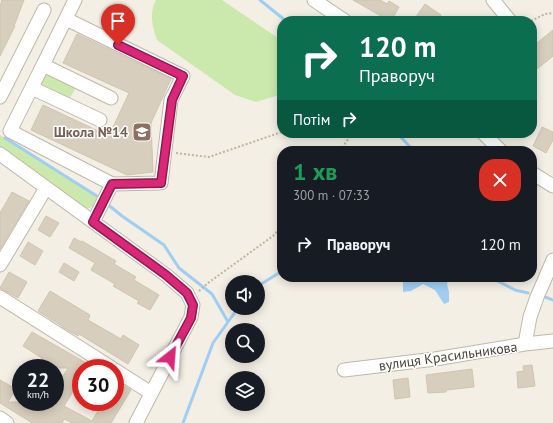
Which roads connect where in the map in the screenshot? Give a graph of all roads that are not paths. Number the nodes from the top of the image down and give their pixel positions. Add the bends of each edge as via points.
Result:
1 (75, 0) edge
2 (314, 0) edge
3 (493, 0) edge
4 (44, 10) dead end
5 (338, 16) edge
6 (506, 16) edge
7 (66, 19) junction
8 (43, 65) junction
9 (32, 88) junction
10 (0, 97) edge
11 (111, 98) dead end
12 (100, 120) dead end
13 (488, 138) edge
14 (496, 146) edge
15 (0, 154) edge
16 (537, 176) edge
17 (112, 184) junction
18 (553, 186) edge
19 (46, 188) junction
20 (93, 222) junction
21 (553, 260) edge
22 (0, 266) edge
23 (0, 297) edge
24 (553, 341) edge
25 (525, 344) junction
26 (98, 359) edge
27 (344, 370) dead end
28 (124, 376) edge
29 (151, 393) junction
30 (0, 418) edge
31 (7, 423) edge
32 (136, 423) edge

1 - 7 street
2 - 5 street
3 - 6 street
4 - 10 street
7 - 8 street
7 - 17 street via 183,76 172,100 161,183
8 - 9 street
8 - 11 street
9 - 12 street
9 - 17 street via 10,131
13 - 14 street
15 - 19 street
16 - 18 street
17 - 20 street
19 - 20 street
19 - 22 street
20 - 29 street via 166,275 187,293 193,305 191,318
21 - 25 street via 530,317
23 - 26 street
24 - 25 street, вулиця Красильникова
25 - 27 street, вулиця Красильникова via 435,359
28 - 29 street
29 - 32 street
30 - 31 street

